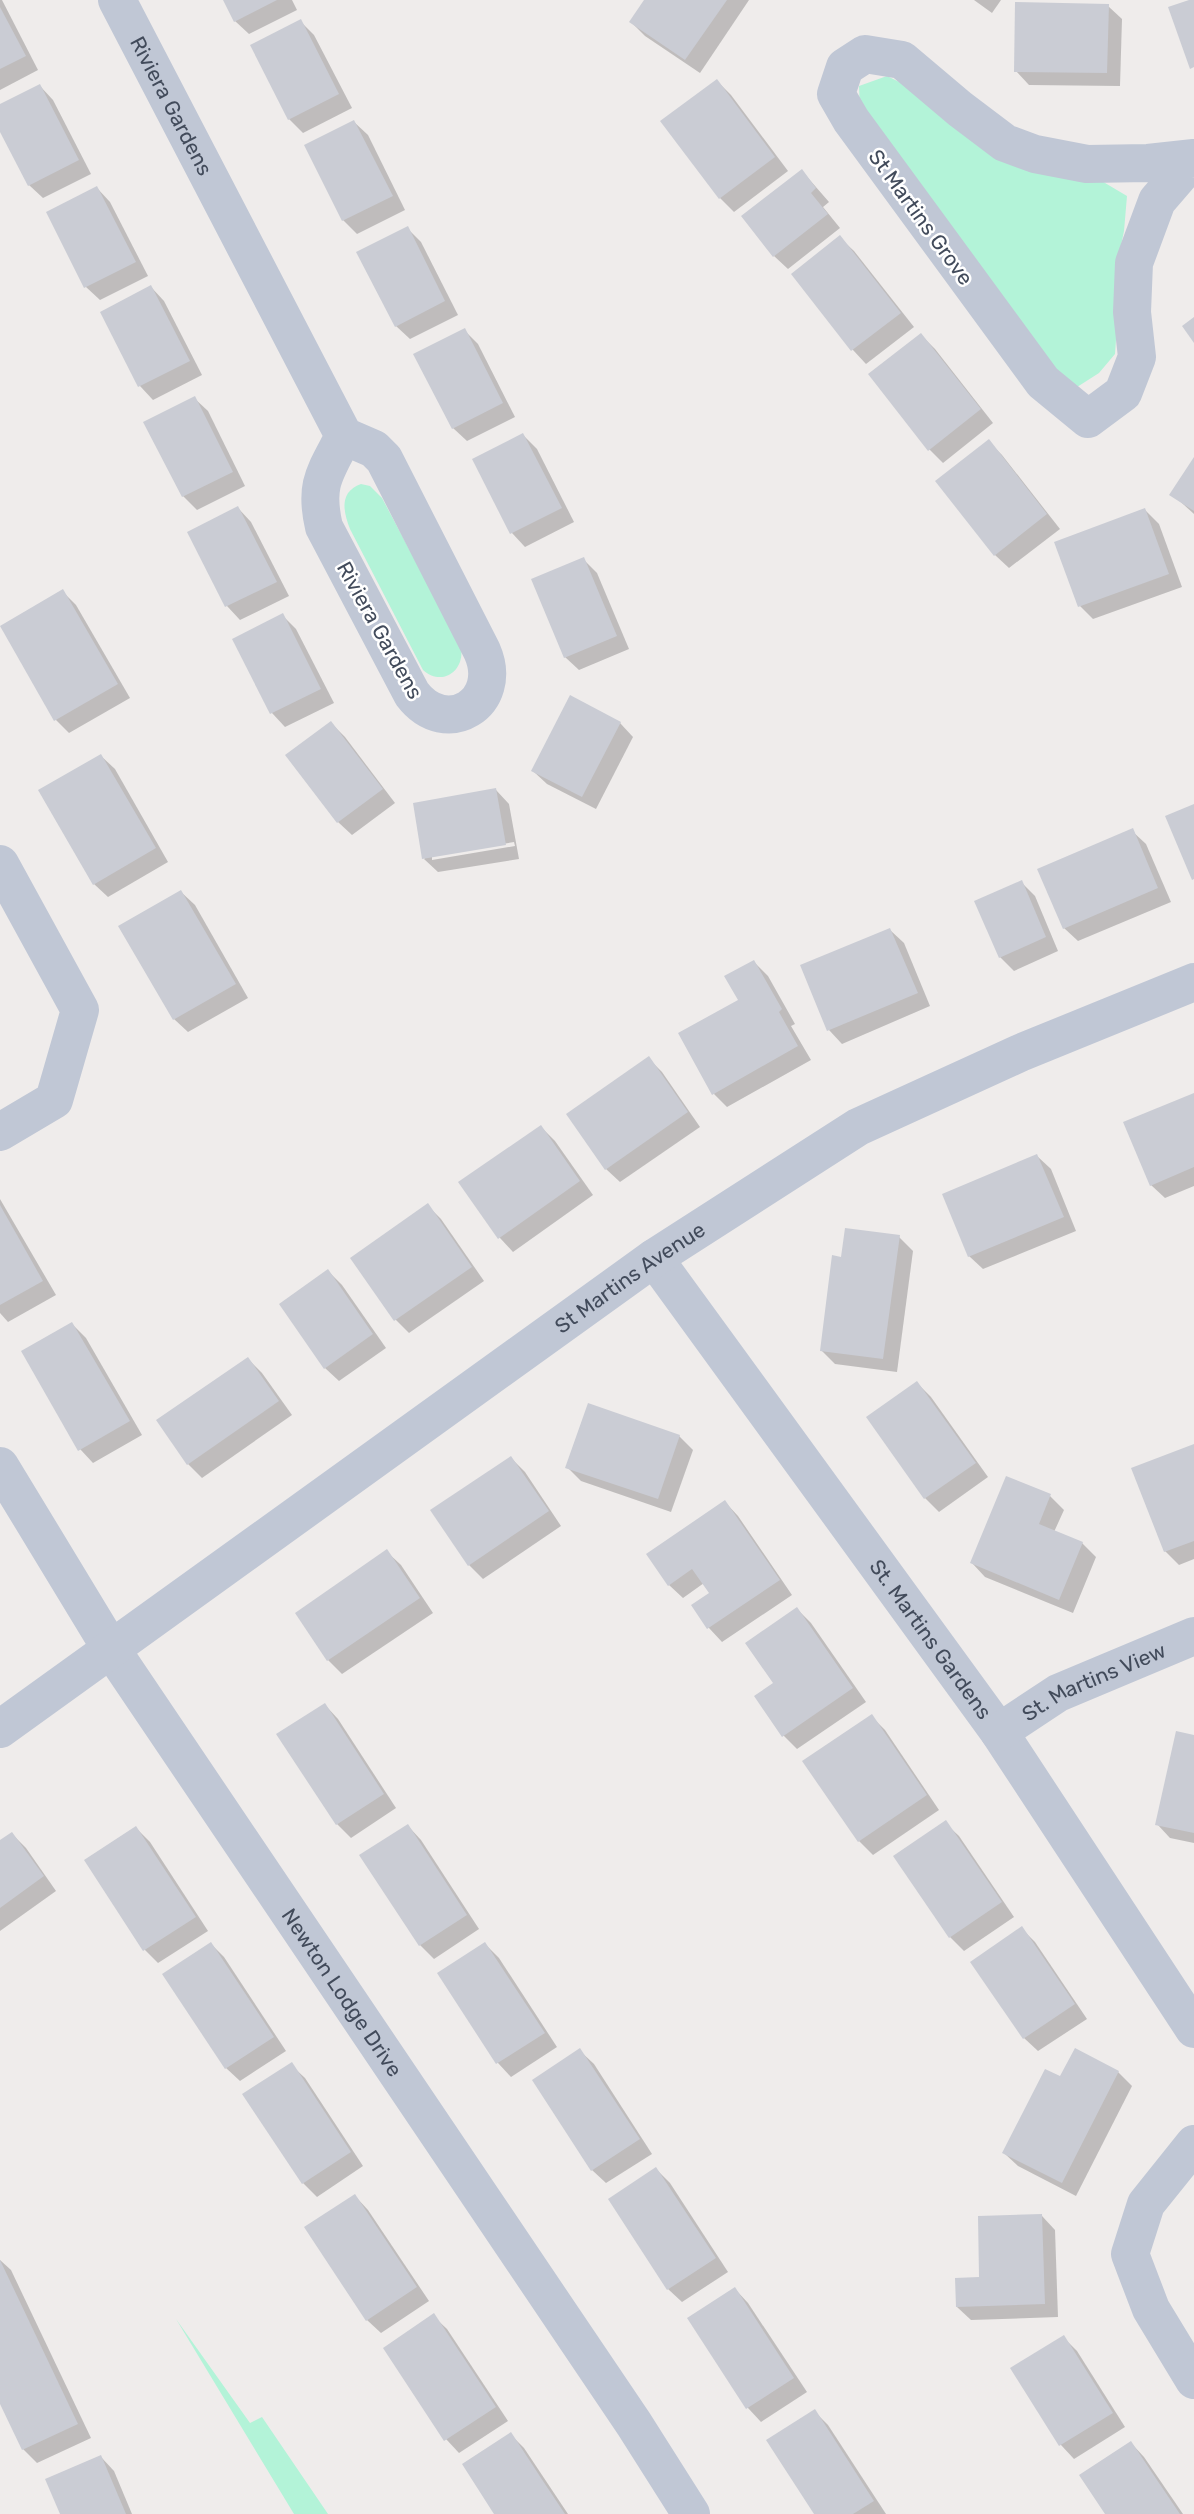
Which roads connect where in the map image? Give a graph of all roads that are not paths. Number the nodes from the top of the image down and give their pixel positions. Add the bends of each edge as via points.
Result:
1 (117, 0) edge
2 (1194, 157) edge
3 (344, 436) junction
4 (0, 864) edge
5 (1194, 982) edge
6 (0, 1132) edge
7 (654, 1258) junction
8 (0, 1466) edge
9 (1194, 1636) edge
10 (111, 1649) junction
11 (0, 1729) edge
12 (999, 1732) junction
13 (1194, 2029) edge
14 (1194, 2144) edge
15 (1194, 2380) edge
16 (691, 2514) edge

1 - 3 street, Riviera Gardens
2 - 2 street, St Martins Grove via 1157,201 1134,263 1132,312 1137,357 1124,393 1088,419 1043,382 836,94 845,67 865,54 902,60 1005,143 1035,155 1087,164
3 - 3 street, Riviera Gardens via 384,458 482,651 489,677 479,701 469,709 456,714 431,712 412,694 324,527 318,503 321,480
4 - 6 street via 80,1010 54,1100
5 - 7 street, St Martins Avenue via 1020,1053 858,1127
7 - 10 street, St Martins Avenue
7 - 12 street, St. Martins Gardens
8 - 10 street, Newton Lodge Drive
9 - 12 street, St. Martins View via 1058,1693
10 - 11 street, St Martins Avenue
10 - 16 street, Newton Lodge Drive
12 - 13 street, St. Martins Gardens
14 - 15 street via 1146,2204 1129,2254 1151,2309

